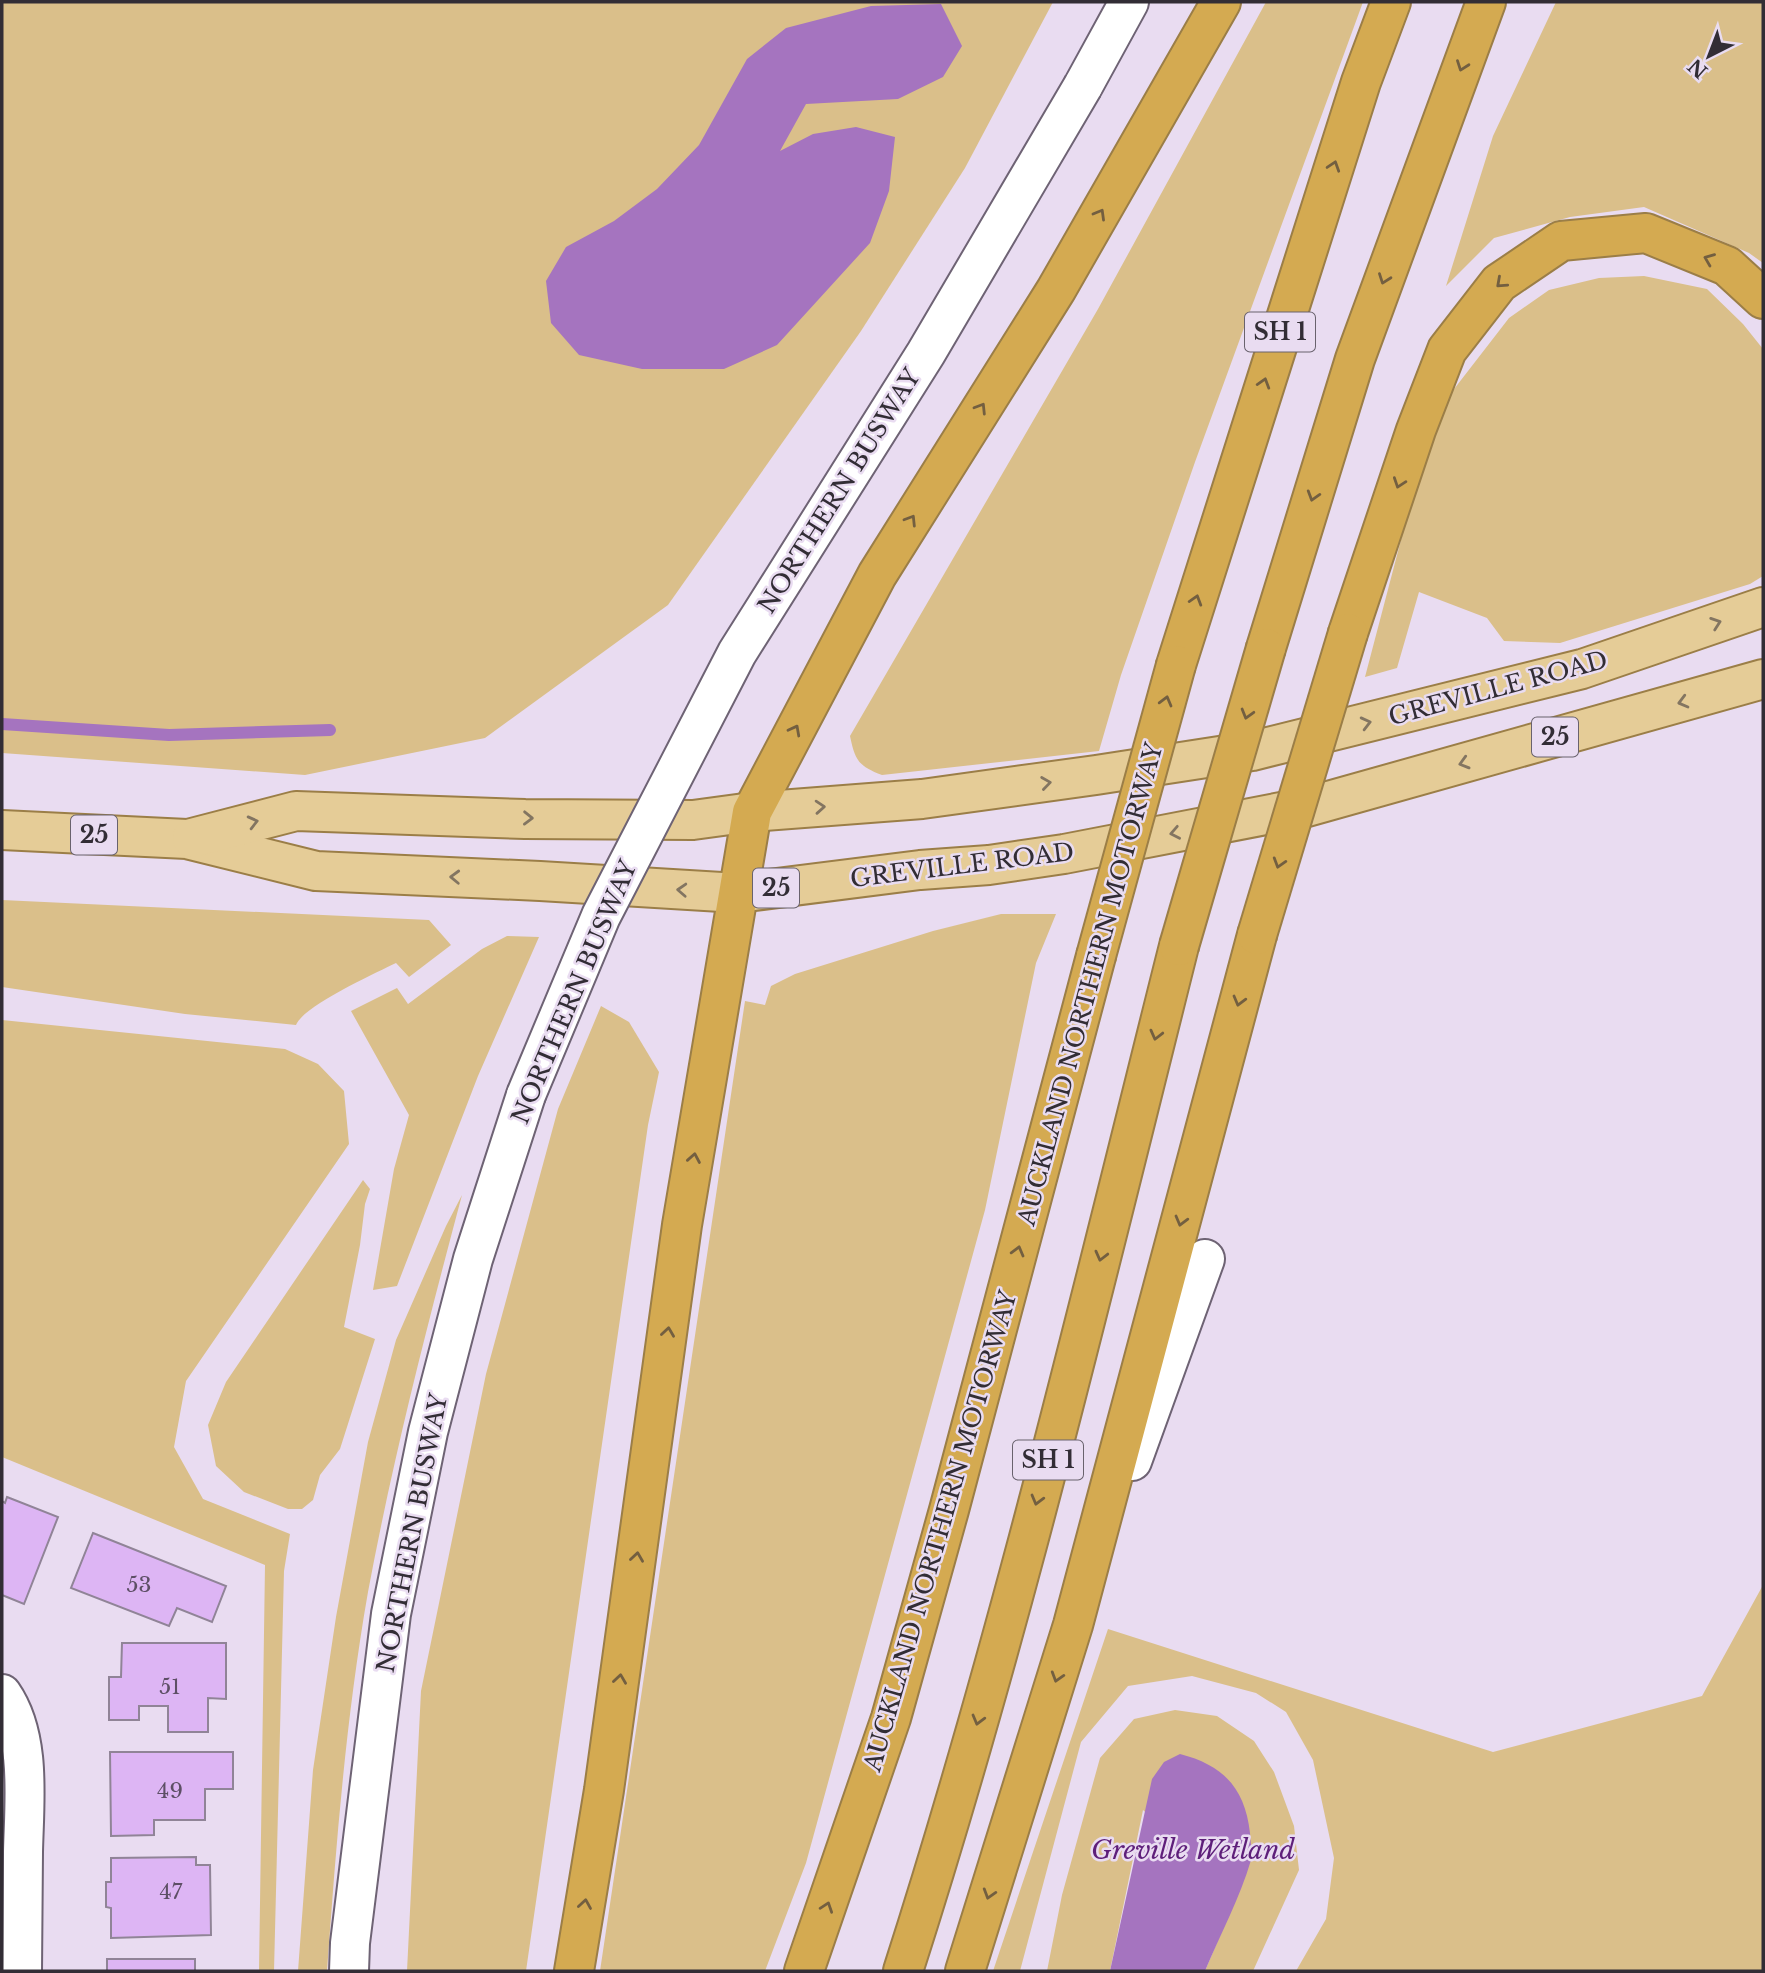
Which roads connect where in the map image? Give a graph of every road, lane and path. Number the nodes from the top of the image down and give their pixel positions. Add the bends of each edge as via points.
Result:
1 (1129, 2) edge
2 (1221, 2) edge
3 (1391, 2) edge
4 (1486, 2) edge
5 (1763, 299) edge
6 (1763, 607) edge
7 (1759, 684) edge
8 (752, 812) junction
9 (2, 830) edge
10 (187, 839) junction
11 (738, 893) junction
12 (1205, 1259) dead end
13 (1073, 1625) junction
14 (2, 1693) edge
15 (22, 1971) edge
16 (349, 1971) edge
17 (574, 1971) edge
18 (804, 1971) edge
19 (903, 1971) edge
20 (965, 1971) edge

1 - 16 street, NORTHERN BUSWAY, bridge via 926,353 737,653 601,916 526,1095 472,1259 425,1445 391,1614
8 -> 2 highway via 877,575 1056,290
18 -> 3 highway, AUCKLAND NORTHERN MOTORWAY / SH 1, bridge via 891,1718 1176,665 1361,82
4 -> 19 highway, SH 1, bridge via 1355,359 1266,648 1179,946 949,1828
5 -> 13 highway, bridge via 1727,266 1646,233 1561,241 1499,283 1447,350 1348,633 1257,936
8 -> 6 main road, GREVILLE ROAD / 25 via 989,791 1252,751 1582,669
7 -> 11 main road, GREVILLE ROAD / 25 via 1307,807 1064,854
10 -> 8 main road, GREVILLE ROAD / 25 via 296,811 693,820
8 - 11 highway
9 - 10 main road, GREVILLE ROAD / 25
11 -> 10 main road, GREVILLE ROAD / 25 via 316,871
17 -> 11 highway via 612,1735 682,1225
12 - 13 street
13 -> 20 highway
14 - 15 street via 19,1736 24,1777

